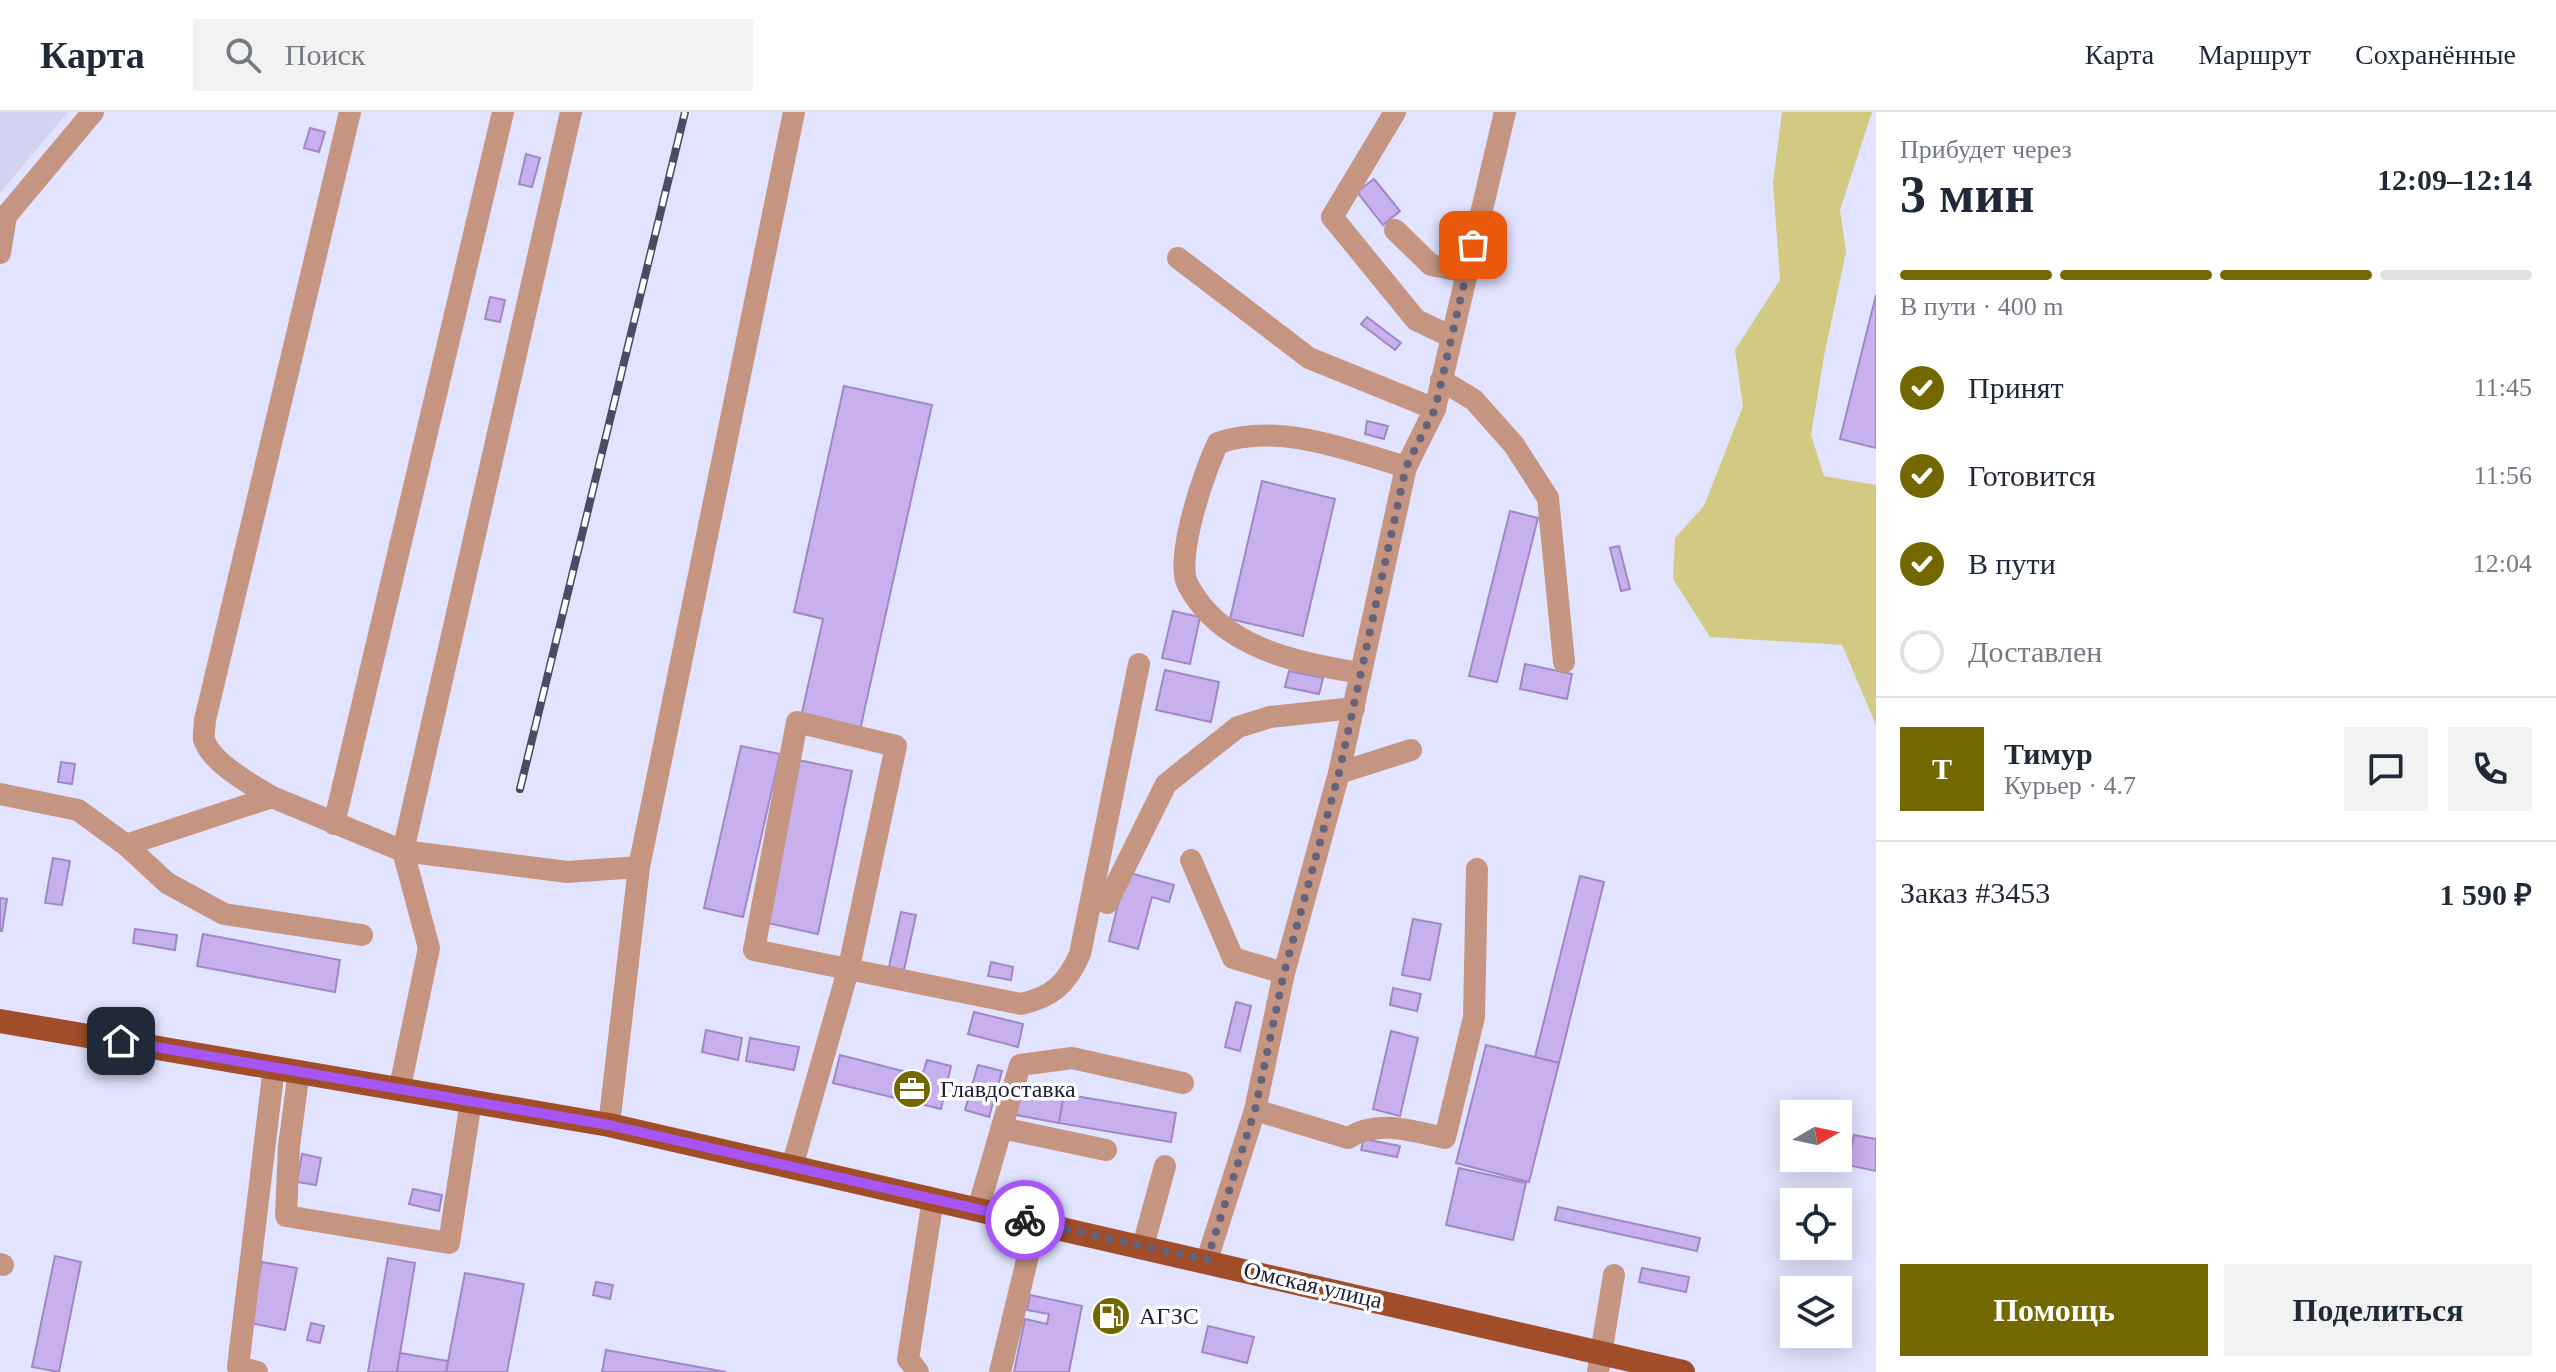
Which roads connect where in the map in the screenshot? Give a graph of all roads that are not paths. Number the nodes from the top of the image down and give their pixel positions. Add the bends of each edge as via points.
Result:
1 (93, 112) edge
2 (350, 112) edge
3 (503, 112) edge
4 (571, 112) edge
5 (794, 112) edge
6 (1395, 112) edge
7 (1505, 112) edge
8 (3, 212) edge
9 (1395, 230) dead end
10 (0, 253) edge
11 (1178, 258) dead end
12 (1467, 272) junction
13 (1452, 337) junction
14 (1441, 380) junction
15 (1435, 409) junction
16 (1406, 467) junction
17 (1564, 662) dead end
18 (1139, 664) dead end
19 (1361, 673) junction
20 (1354, 708) junction
21 (1411, 750) dead end
22 (1339, 773) junction
23 (0, 794) edge
24 (272, 797) junction
25 (334, 824) junction
26 (126, 845) junction
27 (403, 851) junction
28 (1191, 860) dead end
29 (639, 867) junction
30 (1477, 869) dead end
31 (1107, 903) dead end
32 (362, 935) dead end
33 (849, 967) junction
34 (1284, 973) junction
35 (0, 1021) edge
36 (274, 1067) junction
37 (299, 1071) junction
38 (1183, 1083) dead end
39 (400, 1087) junction
40 (471, 1101) junction
41 (1255, 1110) junction
42 (609, 1125) junction
43 (1002, 1128) junction
44 (1106, 1150) dead end
45 (1165, 1166) dead end
46 (792, 1167) junction
47 (933, 1199) junction
48 (978, 1209) junction
49 (1036, 1223) junction
50 (1143, 1246) junction
51 (1207, 1260) junction
52 (1614, 1275) dead end
53 (1599, 1362) edge
54 (257, 1372) edge
55 (918, 1372) edge
56 (1000, 1372) edge
57 (1683, 1372) edge

1 - 8 street
2 - 24 street via 205,720 204,738 211,752
3 - 25 street
4 - 27 street
5 - 29 street
6 - 13 street via 1332,217 1416,320
7 - 12 street
8 - 10 street
9 - 12 street via 1431,265
11 - 15 street via 1309,358
12 - 13 street
13 - 14 street
14 - 15 street
14 - 17 street via 1474,400 1514,445 1548,498
15 - 16 street
16 - 19 street
16 - 19 street via 1285,437 1244,434 1218,443 1185,555 1186,583 1231,634 1262,650
18 - 33 street via 1089,917 1072,974 1061,986 1021,1004
19 - 20 street
20 - 22 street
20 - 31 street via 1270,717 1238,727 1219,741 1166,784
21 - 22 street
22 - 34 street
23 - 26 street via 78,810
24 - 25 street
24 - 26 street
25 - 27 street
26 - 32 street via 167,883 224,914
27 - 29 street via 567,872
27 - 39 street via 429,948
28 - 34 street via 1233,958
29 - 42 street
30 - 41 street via 1474,1017 1445,1138 1377,1126 1348,1138
33 - 33 street via 896,746 797,722 754,950
33 - 46 street
34 - 41 street
35 - 36 main road, Омская улица
36 - 37 main road, Омская улица
36 - 54 street via 238,1367
37 - 39 main road, Омская улица
37 - 40 street via 286,1216 449,1243
38 - 43 street via 1072,1058 1020,1065
39 - 40 main road, Омская улица
40 - 42 main road, Омская улица
41 - 51 street
42 - 46 main road, Омская улица
43 - 44 street
43 - 48 street
45 - 50 street
46 - 47 main road, Омская улица
47 - 48 main road, Омская улица
47 - 55 street via 908,1359
48 - 49 main road, Омская улица
49 - 50 main road, Омская улица
49 - 56 street
50 - 51 main road, Омская улица
51 - 53 main road, Омская улица
52 - 53 street
53 - 57 main road, Омская улица

